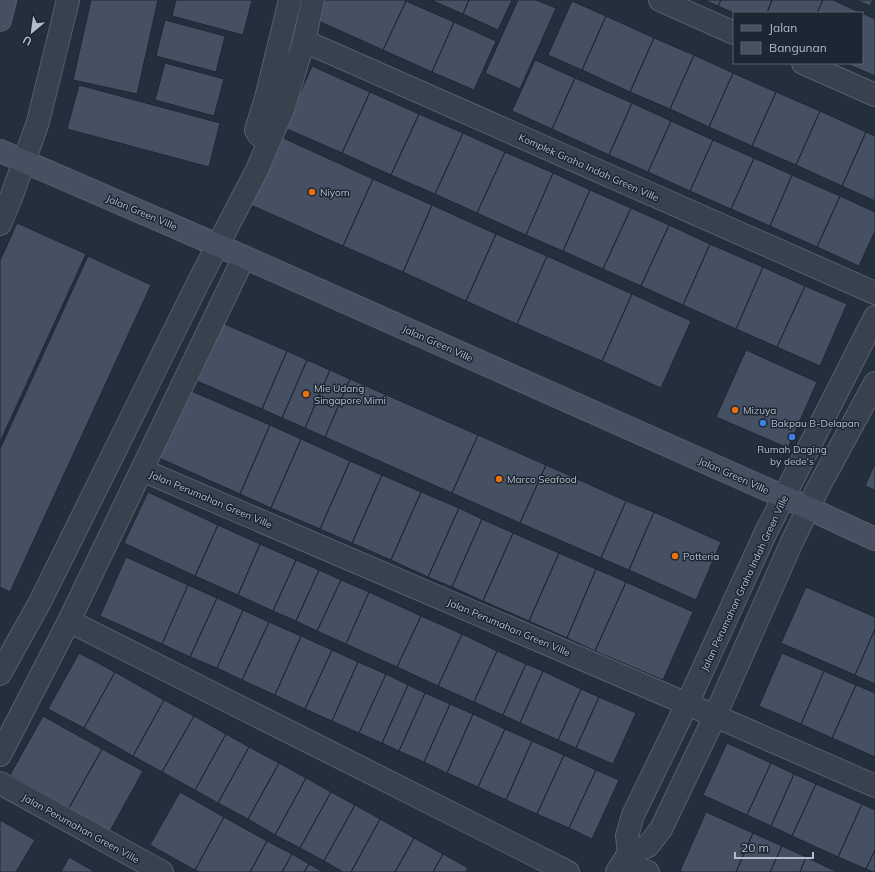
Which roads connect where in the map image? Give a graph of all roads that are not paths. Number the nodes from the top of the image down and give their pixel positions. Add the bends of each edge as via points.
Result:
1 (4, 0) edge
2 (68, 0) edge
3 (290, 0) edge
4 (313, 0) edge
5 (660, 0) edge
6 (0, 20) edge
7 (733, 33) edge
8 (302, 48) junction
9 (279, 49) junction
10 (805, 64) edge
11 (875, 95) edge
12 (268, 142) junction
13 (0, 151) edge
14 (24, 161) junction
15 (0, 224) edge
16 (217, 245) junction
17 (244, 257) junction
18 (875, 293) edge
19 (875, 317) edge
20 (875, 383) edge
21 (142, 470) junction
22 (784, 497) junction
23 (808, 508) junction
24 (875, 539) edge
25 (69, 621) junction
26 (0, 674) edge
27 (687, 704) junction
28 (715, 716) junction
29 (0, 755) edge
30 (0, 783) edge
31 (875, 786) edge
32 (623, 862) edge
33 (162, 872) edge
34 (568, 872) edge
35 (648, 872) edge

1 - 6 street
2 - 14 street via 38,122
3 - 9 street
4 - 8 street
5 - 7 street
8 - 9 street, Komplek Graha Indah Green Ville
8 - 12 street via 283,109
8 - 18 street, Komplek Graha Indah Green Ville
9 - 12 street via 256,130
10 - 11 street
12 - 16 street via 257,170
13 - 14 street, Jalan Green Ville
14 - 15 street
14 - 16 street, Jalan Green Ville
16 - 17 street, Jalan Green Ville
16 - 26 street via 40,602
17 - 21 street, Jalan Perumahan Green Ville
17 - 22 street, Jalan Green Ville
19 - 22 street, Jalan Perumahan Graha Indah Green Ville
20 - 23 street
21 - 25 street, Jalan Perumahan Green Ville
21 - 27 street, Jalan Perumahan Green Ville
22 - 23 street, Jalan Green Ville
22 - 27 street, Jalan Perumahan Graha Indah Green Ville
23 - 24 street, Jalan Green Ville
23 - 28 street
25 - 29 street, Jalan Perumahan Green Ville
25 - 34 street
27 - 28 street, Jalan Perumahan Green Ville
27 - 32 street, Jalan Perumahan Graha Indah Green Ville via 633,815
28 - 31 street, Jalan Perumahan Green Ville
28 - 32 street via 661,829 648,846
30 - 33 street, Jalan Perumahan Green Ville
32 - 35 street

